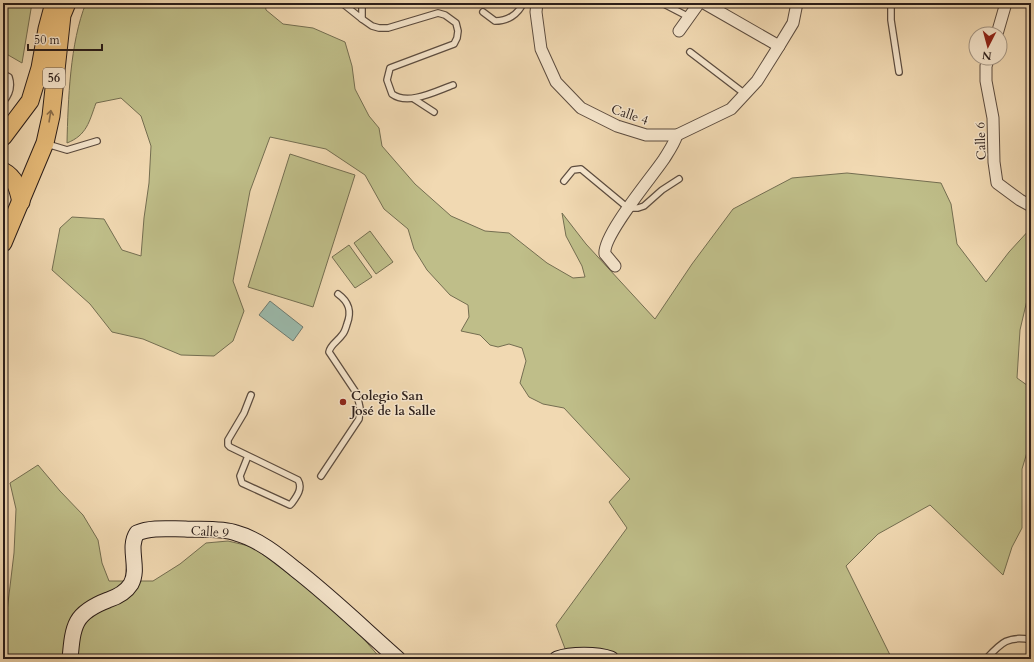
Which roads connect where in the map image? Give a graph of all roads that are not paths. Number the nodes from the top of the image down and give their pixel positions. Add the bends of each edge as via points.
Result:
1 (54, 3) edge
2 (66, 3) edge
3 (342, 3) edge
4 (362, 3) edge
5 (523, 3) edge
6 (537, 3) edge
7 (662, 3) edge
8 (699, 3) edge
9 (704, 3) edge
10 (797, 3) edge
11 (891, 3) edge
12 (1006, 3) edge
13 (483, 12) dead end
14 (689, 17) junction
15 (362, 19) junction
16 (999, 26) edge
17 (679, 31) dead end
18 (779, 46) junction
19 (690, 52) dead end
20 (986, 66) edge
21 (899, 72) dead end
22 (3, 74) edge
23 (453, 85) dead end
24 (746, 95) junction
25 (414, 99) junction
26 (3, 102) edge
27 (434, 112) dead end
28 (677, 135) junction
29 (3, 138) edge
30 (97, 141) dead end
31 (43, 148) junction
32 (4, 171) edge
33 (679, 179) dead end
34 (564, 181) dead end
35 (21, 202) junction
36 (1031, 206) edge
37 (628, 208) junction
38 (3, 243) edge
39 (615, 266) dead end
40 (338, 294) dead end
41 (251, 395) dead end
42 (248, 456) junction
43 (321, 476) dead end
44 (1031, 640) edge
45 (70, 659) edge
46 (398, 659) edge
47 (557, 659) edge
48 (611, 659) edge
49 (986, 659) edge

1 - 29 main road, 56 via 30,101
31 -> 2 main road, 56 via 51,116 62,15
3 - 15 lane
4 - 15 lane
5 - 13 lane via 504,21 495,21
6 - 28 street, Calle 4 via 541,49 556,82 581,108 616,126 646,135
7 - 14 lane
8 - 14 street
9 - 18 street
10 - 18 street, Calle 4 via 794,23
11 - 21 lane
12 - 16 street
14 - 17 street
15 - 25 lane via 379,28 388,28 438,13 445,14 456,22 458,32 454,44 390,68 387,80 392,94 402,99
18 - 24 street, Calle 4
19 - 24 lane
20 - 36 street, Calle 6 via 998,183
22 - 26 lane via 9,77 11,83
23 - 25 lane
24 - 28 street, Calle 4 via 731,109
25 - 27 lane
28 - 37 street via 664,160
30 - 31 lane via 67,150
31 - 35 main road, 56
32 - 35 main road via 17,185
33 - 37 lane via 644,206
34 - 37 lane via 573,170 581,169
35 - 38 main road, 56
37 - 39 street via 604,250
40 - 43 lane via 349,306 350,317 343,334 330,347 329,352 357,394 359,419
41 - 42 lane via 228,440 230,447
42 - 42 lane via 298,480 300,489 290,505 242,483 240,476
44 - 49 lane via 1009,639
45 - 46 street, Calle 9 via 74,627 81,616 98,604 124,592 131,584 135,566 134,541 137,533 180,529 235,532 251,538 314,584
47 - 48 street via 584,655

